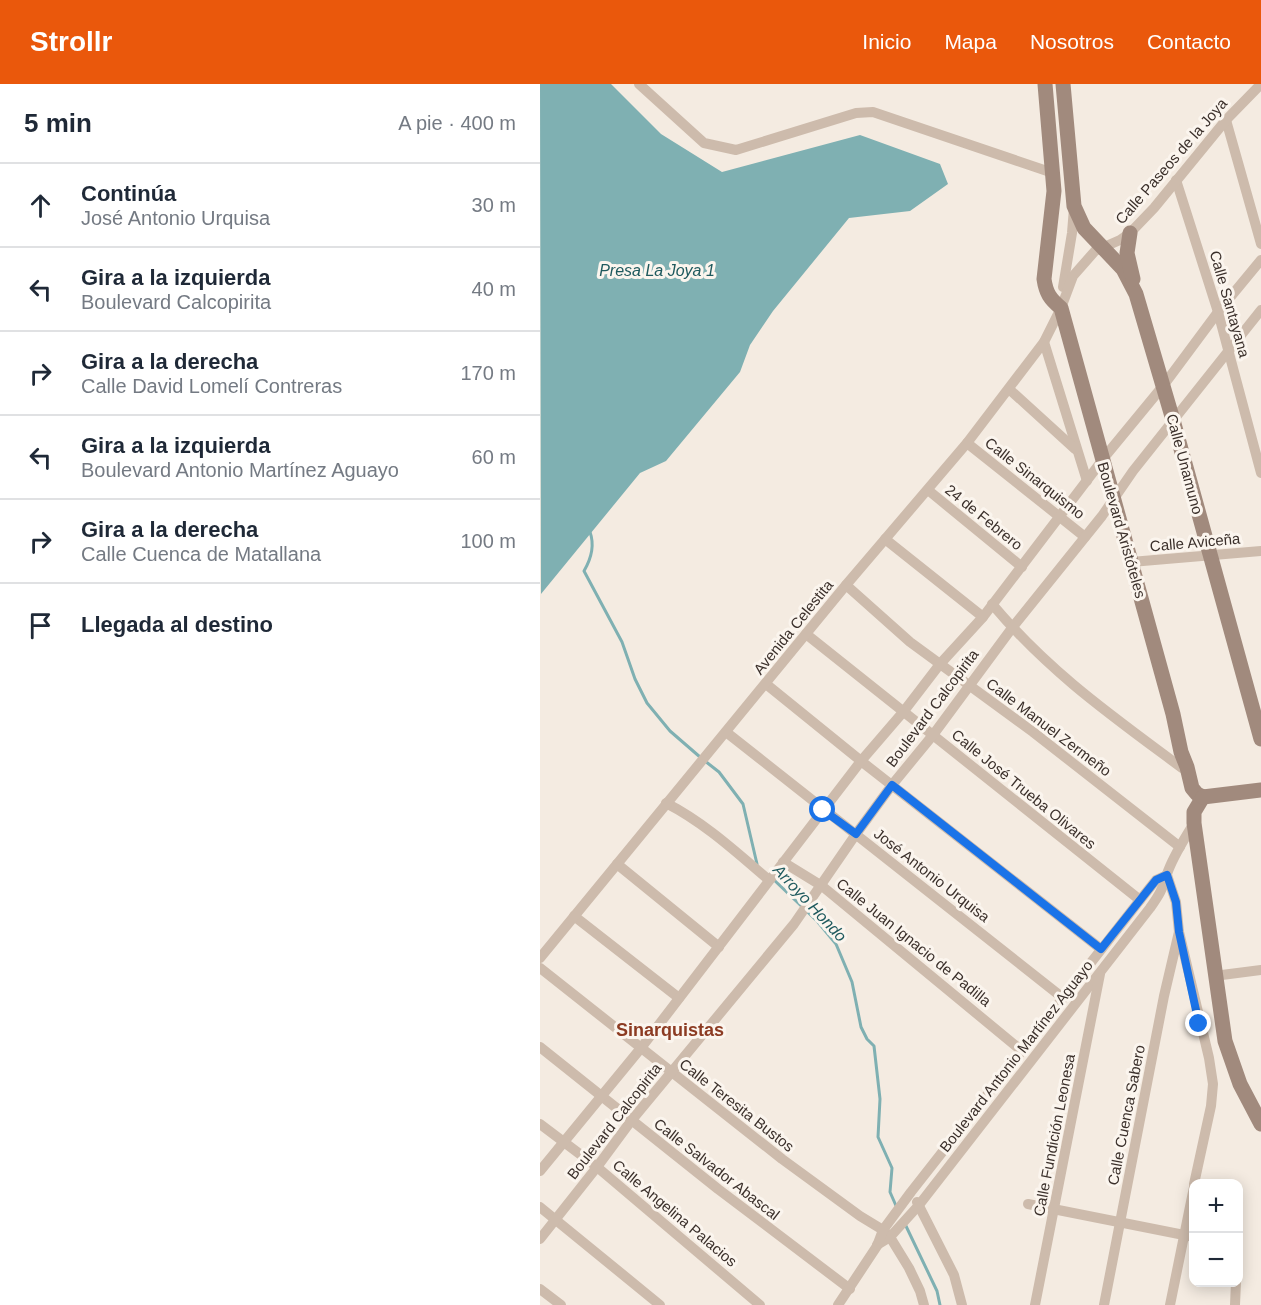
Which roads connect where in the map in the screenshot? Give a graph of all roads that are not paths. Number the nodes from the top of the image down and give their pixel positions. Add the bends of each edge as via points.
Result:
1 (639, 84) edge
2 (1045, 84) edge
3 (1063, 84) edge
4 (1261, 84) edge
5 (1226, 120) junction
6 (1053, 172) junction
7 (1176, 180) junction
8 (1074, 206) junction
9 (1130, 233) junction
10 (1261, 244) edge
11 (1102, 247) junction
12 (1261, 260) edge
13 (1133, 285) junction
14 (1061, 309) junction
15 (1261, 310) edge
16 (1218, 312) junction
17 (1044, 342) junction
18 (1229, 353) junction
19 (1163, 386) junction
20 (1009, 389) junction
21 (1173, 420) junction
22 (967, 443) junction
23 (1075, 449) junction
24 (1103, 460) junction
25 (1261, 472) edge
26 (1087, 482) junction
27 (928, 490) junction
28 (1114, 499) junction
29 (1059, 516) junction
30 (1085, 537) junction
31 (885, 539) junction
32 (1261, 551) edge
33 (1211, 557) junction
34 (1131, 562) junction
35 (1022, 567) junction
36 (846, 585) junction
37 (993, 604) junction
38 (983, 617) junction
39 (1012, 628) junction
40 (806, 634) junction
41 (940, 664) junction
42 (766, 684) junction
43 (969, 686) junction
44 (904, 711) junction
45 (726, 732) junction
46 (933, 735) junction
47 (1261, 739) edge
48 (1181, 760) junction
49 (861, 761) junction
50 (892, 785) junction
51 (1261, 790) edge
52 (1203, 796) junction
53 (666, 803) junction
54 (823, 810) junction
55 (1194, 823) junction
56 (856, 834) junction
57 (1180, 847) junction
58 (617, 864) junction
59 (775, 872) junction
60 (1167, 875) junction
61 (822, 886) junction
62 (1140, 900) junction
63 (574, 916) junction
64 (1179, 932) junction
65 (719, 947) junction
66 (1101, 949) junction
67 (540, 958) edge
68 (540, 968) edge
69 (1261, 970) edge
70 (1101, 971) junction
71 (1214, 976) junction
72 (679, 998) junction
73 (1063, 998) junction
74 (540, 1047) edge
75 (641, 1048) junction
76 (1022, 1051) junction
77 (671, 1073) junction
78 (602, 1097) junction
79 (631, 1121) junction
80 (540, 1124) edge
81 (1261, 1124) edge
82 (563, 1142) junction
83 (597, 1167) junction
84 (540, 1171) edge
85 (1195, 1179) edge
86 (910, 1192) junction
87 (1028, 1204) dead end
88 (919, 1205) junction
89 (540, 1207) edge
90 (1054, 1209) junction
91 (556, 1218) junction
92 (1120, 1222) junction
93 (887, 1233) junction
94 (1189, 1235) edge
95 (540, 1239) edge
96 (1236, 1287) edge
97 (540, 1289) edge
98 (850, 1289) junction
99 (561, 1305) edge
100 (660, 1305) edge
101 (760, 1305) edge
102 (838, 1305) edge
103 (924, 1305) edge
104 (962, 1305) edge
105 (1035, 1305) edge
106 (1104, 1305) edge
107 (1170, 1305) edge
108 (1235, 1305) edge

1 - 6 street via 704,143 725,148 736,150 856,113 873,112
2 - 6 street, Boulevard Aristóteles
3 - 8 street, Boulevard Aristóteles
4 - 5 street, Calle Paseos de la Joya
5 - 7 street, Calle Paseos de la Joya
5 - 10 street
6 - 14 street, Boulevard Aristóteles via 1053,209 1044,279 1046,291
7 - 9 street, Calle Paseos de la Joya
7 - 16 street, Calle Santayana
8 - 11 street, Calle Unamuno via 1084,228
8 - 14 street, Boulevard Aristóteles
9 - 11 street, Calle Paseos de la Joya
9 - 13 street via 1127,253
11 - 13 street, Calle Unamuno
11 - 14 street, Calle Paseos de la Joya via 1073,276
12 - 16 street, Boulevard Calcopirita
13 - 19 street, Calle Unamuno
14 - 17 street, Avenida Celestita
14 - 24 street, Boulevard Aristóteles
15 - 18 street, Boulevard Calcopirita
16 - 18 street, Calle Santayana
16 - 19 street, Boulevard Calcopirita
17 - 20 street, Avenida Celestita
17 - 23 street
18 - 21 street, Boulevard Calcopirita
18 - 25 street, Calle Santayana
19 - 21 street, Calle Unamuno
19 - 24 street, Boulevard Calcopirita
20 - 22 street, Avenida Celestita
20 - 23 street
21 - 28 street, Boulevard Calcopirita
21 - 33 street, Calle Unamuno
22 - 27 street, Avenida Celestita
22 - 29 street, Calle Sinarquismo
23 - 26 street
24 - 26 street, Boulevard Calcopirita
24 - 28 street, Boulevard Aristóteles
26 - 29 street, Boulevard Calcopirita
27 - 31 street, Avenida Celestita
27 - 35 street, 24 de Febrero
28 - 30 street, Boulevard Calcopirita
28 - 34 street, Boulevard Aristóteles
29 - 30 street, Calle Sinarquismo
29 - 35 street, Boulevard Calcopirita
30 - 39 street, Boulevard Calcopirita
31 - 36 street, Avenida Celestita
31 - 38 street
32 - 33 street, Calle Aviceña
33 - 34 street, Calle Aviceña
33 - 47 street, Calle Unamuno
34 - 48 street, Boulevard Aristóteles via 1173,714
35 - 37 street, Boulevard Calcopirita
36 - 40 street, Avenida Celestita
36 - 41 street, Calle Manuel Zermeño
37 - 38 street, Boulevard Calcopirita
37 - 39 street
38 - 41 street, Boulevard Calcopirita
39 - 43 street, Boulevard Calcopirita
39 - 48 street via 1074,687
40 - 42 street, Avenida Celestita
40 - 44 street, Calle José Trueba Olivares
41 - 43 street, Calle Manuel Zermeño
41 - 44 street, Boulevard Calcopirita
42 - 45 street, Avenida Celestita
42 - 49 street
43 - 46 street, Boulevard Calcopirita
43 - 57 street, Calle Manuel Zermeño
44 - 46 street, Calle José Trueba Olivares
44 - 49 street, Boulevard Calcopirita
45 - 53 street, Avenida Celestita
45 - 54 street, José Antonio Urquisa
46 - 50 street, Boulevard Calcopirita
46 - 62 street, Calle José Trueba Olivares
48 - 52 street, Boulevard Aristóteles via 1187,767 1192,788
48 - 55 street, Boulevard Aristóteles
49 - 50 street
49 - 54 street, Boulevard Calcopirita
50 - 56 street, Boulevard Calcopirita
50 - 66 street
51 - 52 street
52 - 55 street, Boulevard Aristóteles via 1194,812
53 - 58 street, Avenida Celestita
53 - 59 street, Calle Juan Ignacio de Padilla
54 - 56 street, José Antonio Urquisa
54 - 59 street, Boulevard Calcopirita
55 - 57 street, Boulevard Antonio Martínez Aguayo
55 - 71 street, Boulevard Aristóteles
56 - 61 street, Boulevard Calcopirita
56 - 73 street, José Antonio Urquisa
57 - 60 street, Boulevard Antonio Martínez Aguayo
58 - 63 street, Avenida Celestita
58 - 65 street
59 - 61 street, Calle Juan Ignacio de Padilla
59 - 65 street, Boulevard Calcopirita
60 - 62 street, Boulevard Antonio Martínez Aguayo via 1156,880
60 - 64 street via 1176,902
60 - 70 street, Boulevard Antonio Martínez Aguayo via 1162,891
61 - 76 street, Calle Juan Ignacio de Padilla
61 - 77 street, Boulevard Calcopirita
62 - 66 street, Boulevard Antonio Martínez Aguayo
63 - 67 street, Avenida Celestita
63 - 72 street
64 - 85 street via 1213,1084
64 - 92 street, Calle Cuenca Sabero
65 - 72 street, Boulevard Calcopirita
66 - 73 street, Boulevard Antonio Martínez Aguayo
68 - 75 street, Calle Teresita Bustos
69 - 71 street
70 - 88 street, Boulevard Antonio Martínez Aguayo
70 - 90 street, Calle Fundición Leonesa
71 - 81 street, Boulevard Aristóteles via 1233,1068
72 - 75 street, Boulevard Calcopirita
73 - 76 street, Boulevard Antonio Martínez Aguayo
74 - 78 street, Calle Salvador Abascal
75 - 77 street, Calle Teresita Bustos
75 - 78 street, Boulevard Calcopirita
76 - 86 street, Boulevard Antonio Martínez Aguayo
77 - 79 street, Boulevard Calcopirita
77 - 93 street, Calle Teresita Bustos via 841,1203
78 - 79 street, Calle Salvador Abascal
78 - 82 street, Boulevard Calcopirita
79 - 83 street, Boulevard Calcopirita
79 - 98 street, Calle Salvador Abascal
80 - 82 street, Calle Angelina Palacios
82 - 83 street, Calle Angelina Palacios
82 - 84 street, Boulevard Calcopirita
83 - 91 street, Boulevard Calcopirita
83 - 101 street, Calle Angelina Palacios
86 - 88 street
86 - 93 street, Boulevard Antonio Martínez Aguayo via 891,1217
87 - 90 street
88 - 93 street, Boulevard Antonio Martínez Aguayo via 898,1228
88 - 104 street via 954,1275
89 - 91 street
90 - 92 street
90 - 105 street, Calle Fundición Leonesa
91 - 95 street, Boulevard Calcopirita
91 - 100 street
92 - 94 street
92 - 106 street, Calle Cuenca Sabero
93 - 98 street, Boulevard Antonio Martínez Aguayo
93 - 103 street via 920,1290
94 - 107 street
96 - 108 street
97 - 99 street
98 - 102 street, Boulevard Antonio Martínez Aguayo

